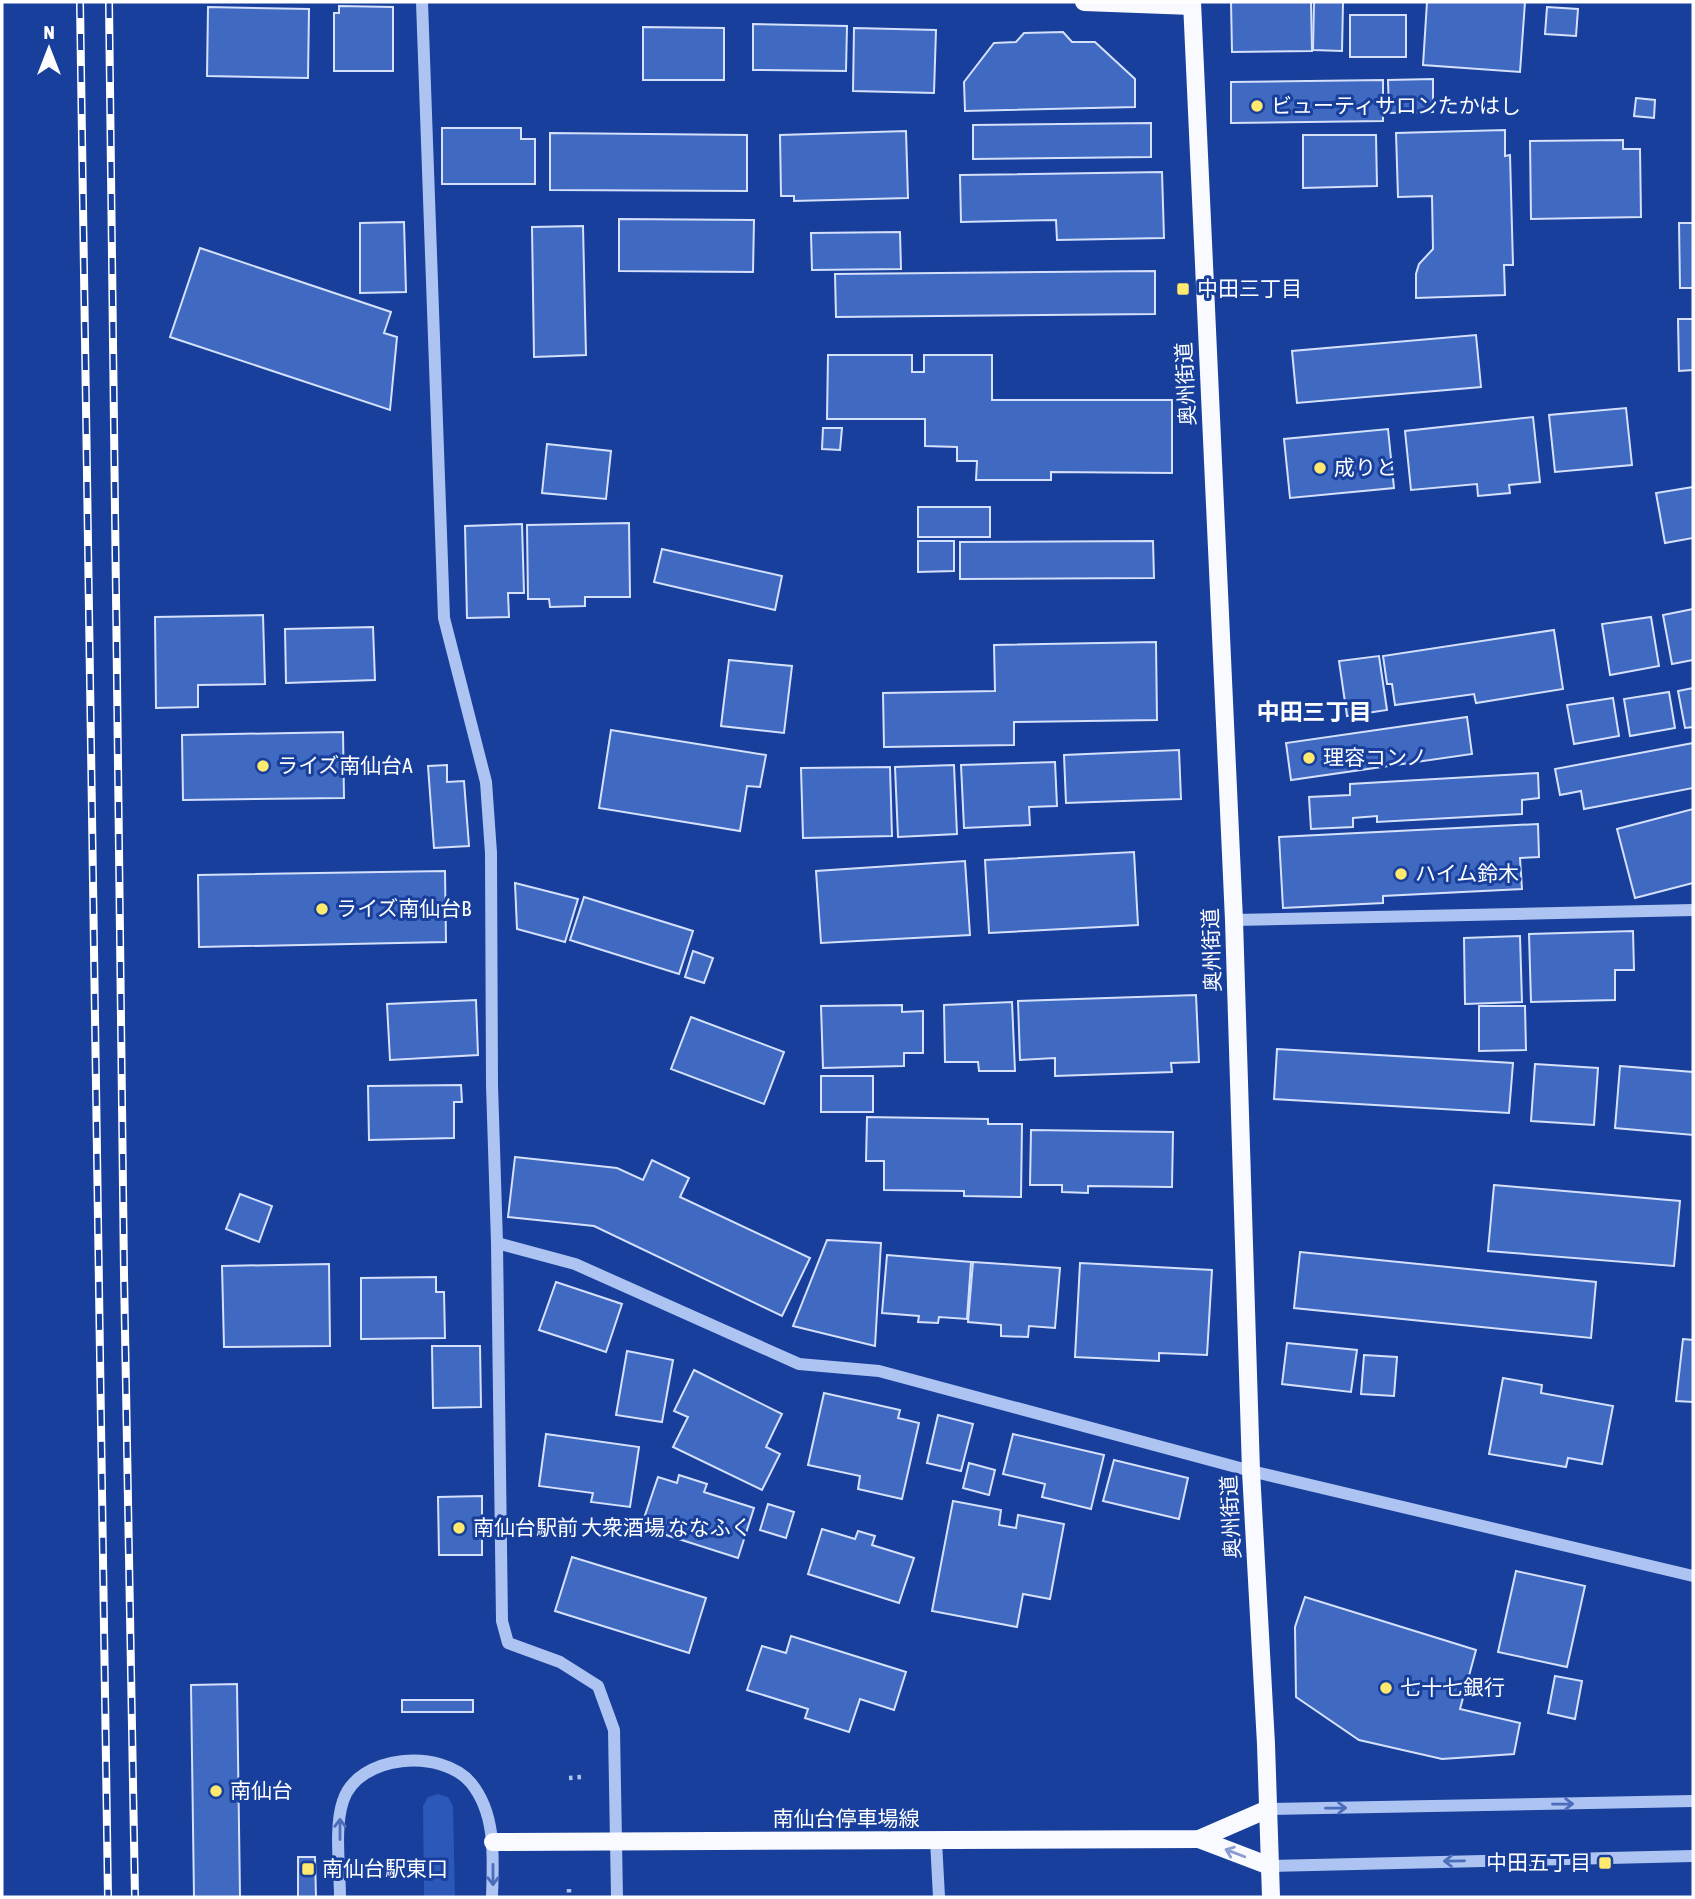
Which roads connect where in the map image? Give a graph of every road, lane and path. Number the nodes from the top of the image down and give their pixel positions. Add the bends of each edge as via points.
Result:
1 (422, 2) edge
2 (1084, 2) edge
3 (1192, 4) edge
4 (1693, 910) edge
5 (1234, 920) junction
6 (497, 1243) junction
7 (1251, 1471) junction
8 (1693, 1576) edge
9 (1693, 1801) edge
10 (1268, 1809) junction
11 (1199, 1839) junction
12 (936, 1841) junction
13 (493, 1842) junction
14 (615, 1842) junction
15 (1693, 1856) edge
16 (1270, 1866) junction
17 (569, 1889) dead end
18 (341, 1897) edge
19 (492, 1897) edge
20 (569, 1897) edge
21 (617, 1897) edge
22 (939, 1897) edge
23 (1271, 1897) edge

1 - 6 street via 444,618 485,782 491,853
2 - 3 main road
3 - 5 main road, 奥州街道
4 - 5 street
5 - 7 main road, 奥州街道
6 - 7 street via 575,1264 799,1364 879,1371
6 - 14 street via 502,1621 508,1643 560,1662 598,1686 614,1730
7 - 8 street
7 - 10 main road, 奥州街道
10 -> 9 street
10 - 11 main road, 南仙台停車場線
10 - 16 main road, 奥州街道
11 - 12 main road, 南仙台停車場線
16 -> 11 main road, 南仙台停車場線
12 - 14 main road, 南仙台停車場線
12 - 22 street
13 - 14 main road, 南仙台停車場線
18 -> 13 street via 339,1819 343,1798 359,1776 387,1762 422,1760 452,1769 471,1783 487,1811
13 -> 19 street
14 - 21 street
15 -> 16 street
16 - 23 main road, 奥州街道
17 - 20 path

